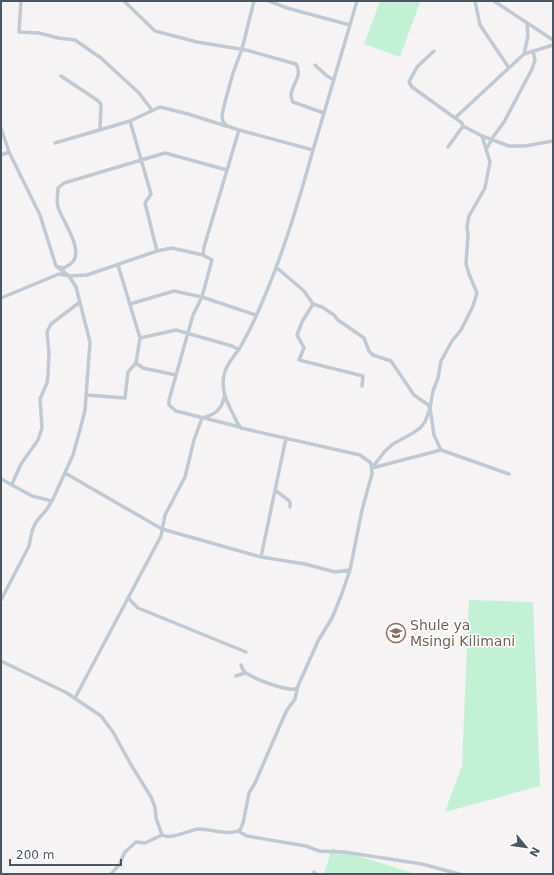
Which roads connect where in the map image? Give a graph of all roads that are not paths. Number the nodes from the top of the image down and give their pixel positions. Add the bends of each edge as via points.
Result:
1 (22, 1) edge
2 (124, 1) edge
3 (254, 1) edge
4 (269, 1) edge
5 (357, 1) edge
6 (475, 1) edge
7 (494, 1) edge
8 (527, 24) junction
9 (350, 25) junction
10 (553, 40) edge
11 (553, 45) edge
12 (242, 50) junction
13 (434, 51) dead end
14 (533, 52) junction
15 (524, 54) junction
16 (315, 65) dead end
17 (509, 68) junction
18 (61, 76) dead end
19 (334, 80) junction
20 (152, 110) junction
21 (324, 113) junction
22 (455, 118) junction
23 (130, 121) junction
24 (227, 126) junction
25 (463, 126) junction
26 (1, 128) edge
27 (100, 129) junction
28 (239, 130) junction
29 (482, 136) junction
30 (491, 140) junction
31 (553, 140) edge
32 (55, 143) dead end
33 (448, 148) dead end
34 (487, 148) junction
35 (313, 150) junction
36 (9, 152) junction
37 (1, 155) edge
38 (142, 161) junction
39 (227, 170) junction
40 (157, 251) junction
41 (203, 255) junction
42 (118, 265) junction
43 (56, 266) junction
44 (276, 267) junction
45 (69, 276) junction
46 (202, 297) junction
47 (1, 298) edge
48 (80, 302) junction
49 (130, 304) junction
50 (313, 304) junction
51 (256, 315) junction
52 (188, 333) junction
53 (140, 338) junction
54 (239, 350) junction
55 (136, 363) junction
56 (176, 376) junction
57 (362, 386) dead end
58 (86, 394) junction
59 (224, 396) junction
60 (430, 408) junction
61 (202, 418) junction
62 (241, 428) junction
63 (286, 438) junction
64 (441, 450) junction
65 (378, 458) junction
66 (367, 460) junction
67 (372, 468) junction
68 (65, 473) junction
69 (510, 474) dead end
70 (1, 479) edge
71 (12, 484) junction
72 (275, 491) junction
73 (52, 501) junction
74 (290, 507) dead end
75 (162, 529) junction
76 (260, 557) junction
77 (350, 570) junction
78 (128, 598) junction
79 (1, 600) edge
80 (246, 652) dead end
81 (1, 661) edge
82 (241, 665) dead end
83 (245, 672) junction
84 (236, 676) dead end
85 (298, 686) junction
86 (75, 698) junction
87 (238, 831) junction
88 (162, 835) junction
89 (111, 874) edge
90 (459, 874) edge

1 - 20 street via 19,32 75,40 101,58 139,93
2 - 12 street via 155,31
3 - 12 street
4 - 9 street
5 - 9 street
6 - 17 street via 480,26
7 - 8 street
8 - 10 street
8 - 15 street via 528,36
9 - 19 street
11 - 14 street
12 - 21 street via 296,64 299,69 291,96 292,102
12 - 24 street via 222,116
13 - 22 street via 416,67 409,82 412,87
14 - 15 street
14 - 30 street via 535,60 532,69 504,122
15 - 17 street
16 - 19 street
17 - 22 street
18 - 27 street via 100,104
19 - 21 street
20 - 23 street
20 - 24 street via 160,107
21 - 35 street
22 - 25 street
23 - 27 street
23 - 38 street
24 - 28 street
25 - 29 street
25 - 33 street
26 - 36 street
27 - 32 street
28 - 35 street
28 - 39 street
29 - 30 street
29 - 34 street
30 - 31 street via 509,146 525,146
30 - 34 street
34 - 60 street via 490,162 485,188 469,216 467,226 466,264 477,293 468,317 441,361
35 - 44 street
36 - 37 street
36 - 43 street via 40,215
38 - 39 street via 165,153
38 - 40 street via 151,194 145,203
38 - 43 street via 64,183 58,188 58,206 76,251 70,264 64,268
39 - 41 street
40 - 41 street via 172,248
40 - 42 street
41 - 46 street via 212,260
42 - 45 street via 87,275
42 - 49 street
43 - 45 street
44 - 50 street via 304,291
44 - 51 street
45 - 47 street via 59,274
45 - 48 street via 76,287
46 - 49 street via 174,291
46 - 51 street
46 - 52 street
48 - 58 street via 90,342
48 - 71 street via 51,324 48,332 48,375 40,399 42,428 38,440 21,464
49 - 53 street
50 - 57 street via 297,335 304,348 299,360 363,376
50 - 60 street via 322,307 364,338 373,355 391,361 414,395
51 - 54 street
52 - 53 street via 176,330
52 - 54 street
52 - 56 street
53 - 55 street
54 - 59 street via 224,374
55 - 56 street via 143,368
55 - 58 street via 128,372 125,398
56 - 61 street via 169,405 176,411
58 - 68 street via 82,426
59 - 61 street via 216,413
59 - 62 street via 235,421
60 - 64 street via 434,435
60 - 65 street via 420,428 394,444
61 - 62 street
61 - 75 street via 184,476 165,515
62 - 63 street
63 - 66 street via 360,455
63 - 72 street
64 - 67 street
64 - 69 street
65 - 66 street
65 - 67 street
66 - 67 street
67 - 77 street
68 - 73 street
68 - 75 street
70 - 71 street
71 - 73 street via 32,496
72 - 74 street via 290,502
72 - 76 street
73 - 79 street via 36,522 29,546
75 - 76 street
75 - 78 street via 161,536
76 - 77 street via 335,572
77 - 85 street via 336,611 318,641
78 - 80 street via 138,608
78 - 86 street
81 - 86 street
82 - 83 street
83 - 84 street
83 - 85 street via 290,690
85 - 87 street via 295,699 280,723 249,793 242,827
86 - 88 street via 101,716 113,732 151,797
87 - 88 street via 199,829 165,837
87 - 90 street via 247,836 306,846 319,851 344,852 422,864
88 - 89 street via 145,843 136,842

